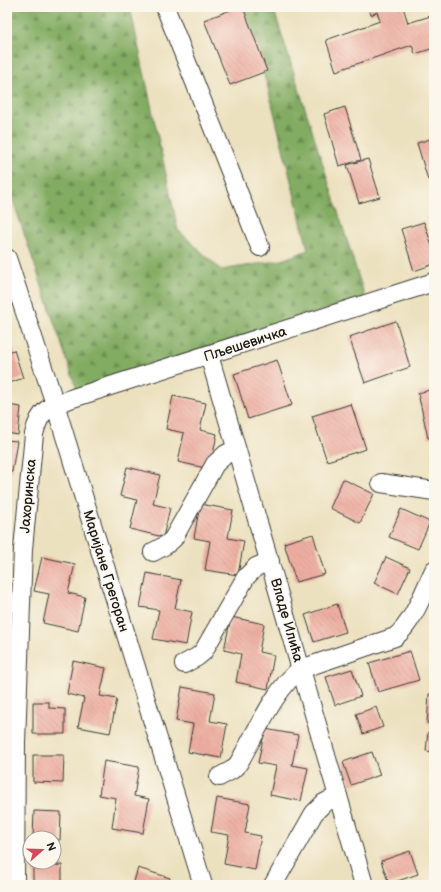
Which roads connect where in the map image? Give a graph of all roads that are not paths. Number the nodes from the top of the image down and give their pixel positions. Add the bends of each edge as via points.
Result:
1 (165, 7) edge
2 (260, 247) dead end
3 (7, 258) edge
4 (434, 282) edge
5 (209, 355) junction
6 (55, 404) junction
7 (235, 449) junction
8 (380, 484) dead end
9 (434, 491) edge
10 (153, 552) dead end
11 (270, 561) junction
12 (434, 570) edge
13 (184, 664) dead end
14 (301, 669) junction
15 (219, 777) dead end
16 (338, 796) junction
17 (15, 885) edge
18 (203, 885) edge
19 (273, 885) edge
20 (364, 885) edge

1 - 2 street
3 - 6 street, Маријане Грегоран
4 - 5 street, Пљешевичка
5 - 6 street, Пљешевичка
5 - 7 street, Владе Илића
6 - 17 street, Јахоринска via 43,412 34,434 23,549 16,742
6 - 18 street, Маријане Грегоран
7 - 10 street via 215,464 173,538
7 - 11 street, Владе Илића
8 - 9 street
11 - 13 street via 256,567 246,577 203,652
11 - 14 street, Владе Илића
12 - 14 street via 409,620 395,637
14 - 15 street via 288,680 277,696 238,764
14 - 16 street, Владе Илића
16 - 19 street via 324,803 314,813
16 - 20 street, Владе Илића

